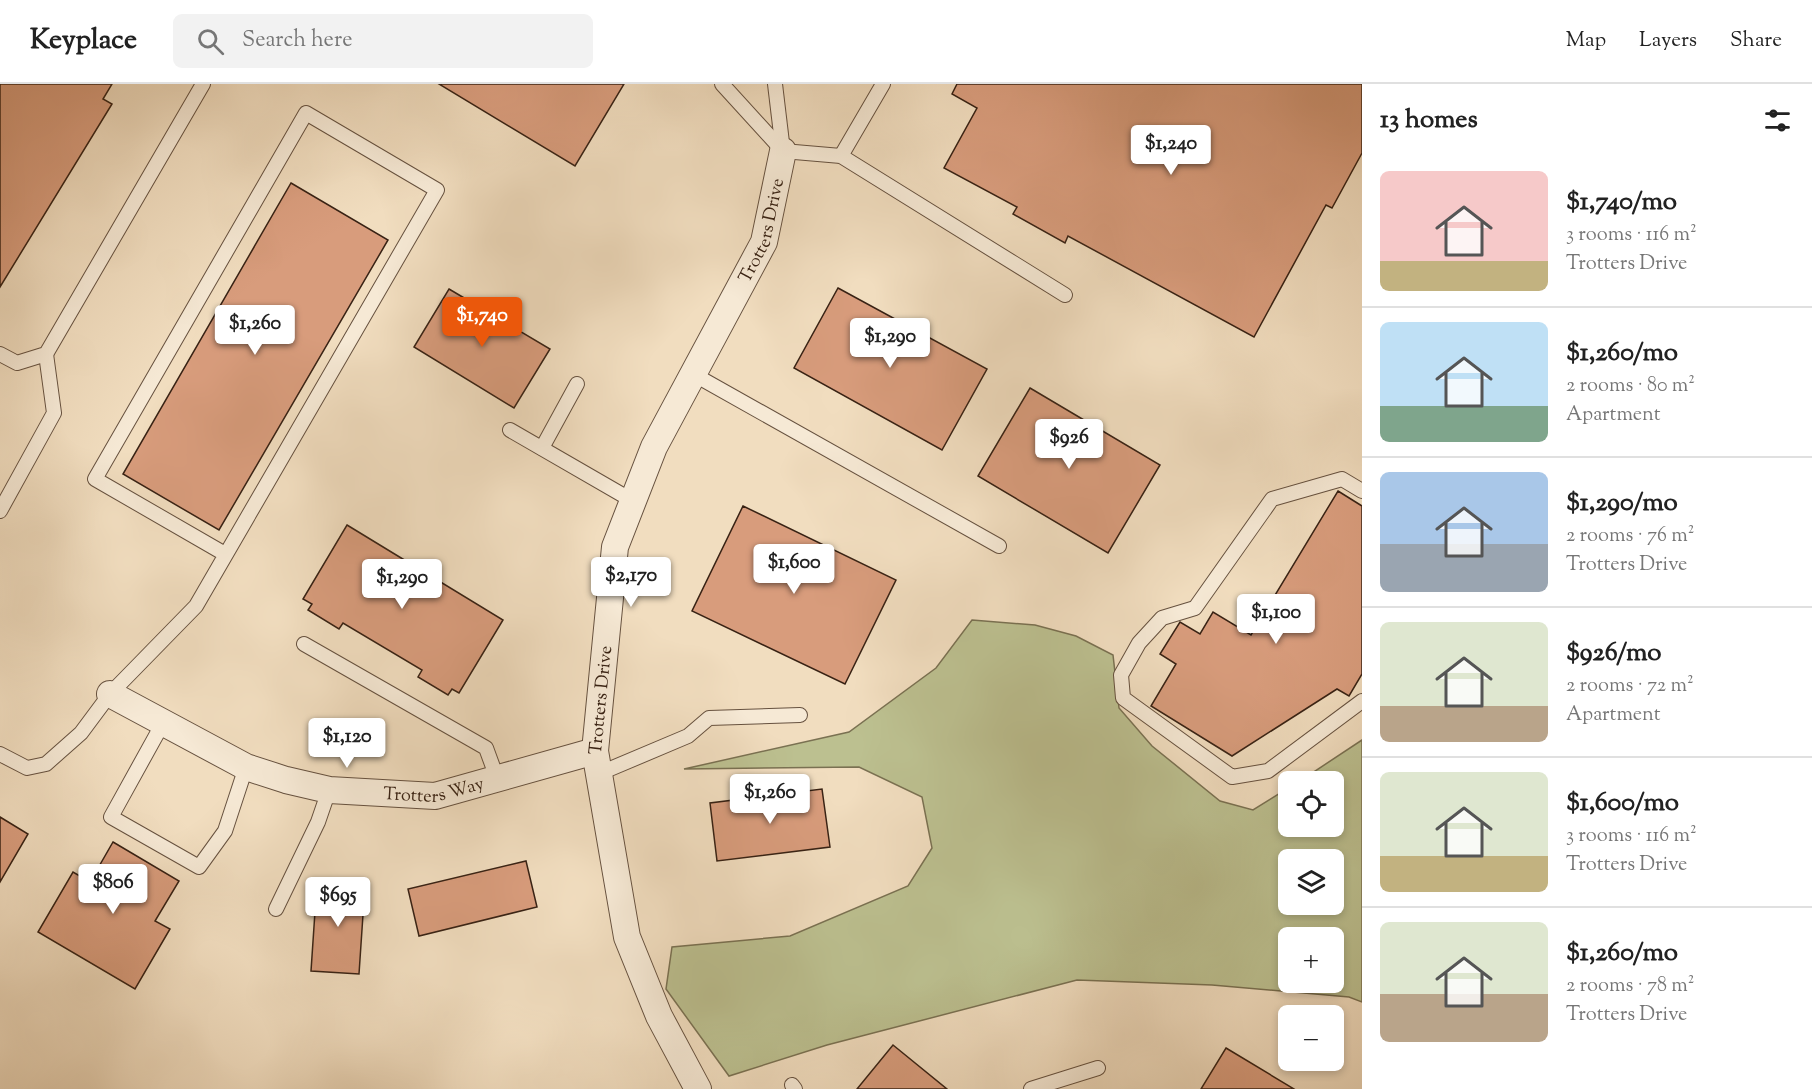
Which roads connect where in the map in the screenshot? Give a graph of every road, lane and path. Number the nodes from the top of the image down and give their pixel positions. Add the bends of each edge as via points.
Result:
1 (203, 84) edge
2 (722, 84) edge
3 (775, 84) edge
4 (883, 84) edge
5 (783, 151) junction
6 (841, 156) junction
7 (1065, 295) dead end
8 (0, 354) edge
9 (46, 354) junction
10 (693, 374) junction
11 (577, 384) dead end
12 (510, 429) dead end
13 (542, 448) junction
14 (1362, 491) edge
15 (633, 501) junction
16 (0, 511) edge
17 (999, 546) dead end
18 (225, 554) junction
19 (304, 644) dead end
20 (110, 694) junction
21 (1362, 701) edge
22 (800, 715) dead end
23 (162, 723) junction
24 (0, 754) edge
25 (596, 763) junction
26 (246, 767) junction
27 (496, 778) junction
28 (329, 790) junction
29 (276, 909) dead end
30 (1098, 1068) dead end
31 (698, 1089) edge
32 (1031, 1089) edge

1 - 9 lane
2 - 5 lane
3 - 5 lane
4 - 6 lane
5 - 6 lane
5 - 10 street, Trotters Drive via 764,242
6 - 7 lane
8 - 9 lane via 17,363
9 - 16 lane via 54,413
10 - 15 street, Trotters Drive via 654,447
10 - 17 lane
11 - 13 lane
12 - 13 lane
13 - 15 lane
14 - 21 lane via 1342,479 1272,499 1195,608 1162,618 1139,643 1121,675 1123,698 1232,777 1268,771
15 - 25 street, Trotters Drive via 615,547
18 - 18 lane via 437,190 306,113 95,479
18 - 20 lane via 196,606
19 - 27 lane via 486,748
20 - 23 street, Trotters Way
20 - 24 lane via 81,732 46,764 27,768
22 - 25 lane via 709,718 688,736
23 - 26 street, Trotters Way
23 - 26 lane via 111,817 199,867 225,831
25 - 27 street, Trotters Way
25 - 31 street, Trotters Drive via 627,937 659,1016
26 - 28 street, Trotters Way
27 - 28 street, Trotters Way via 435,796
28 - 29 lane
30 - 32 lane

